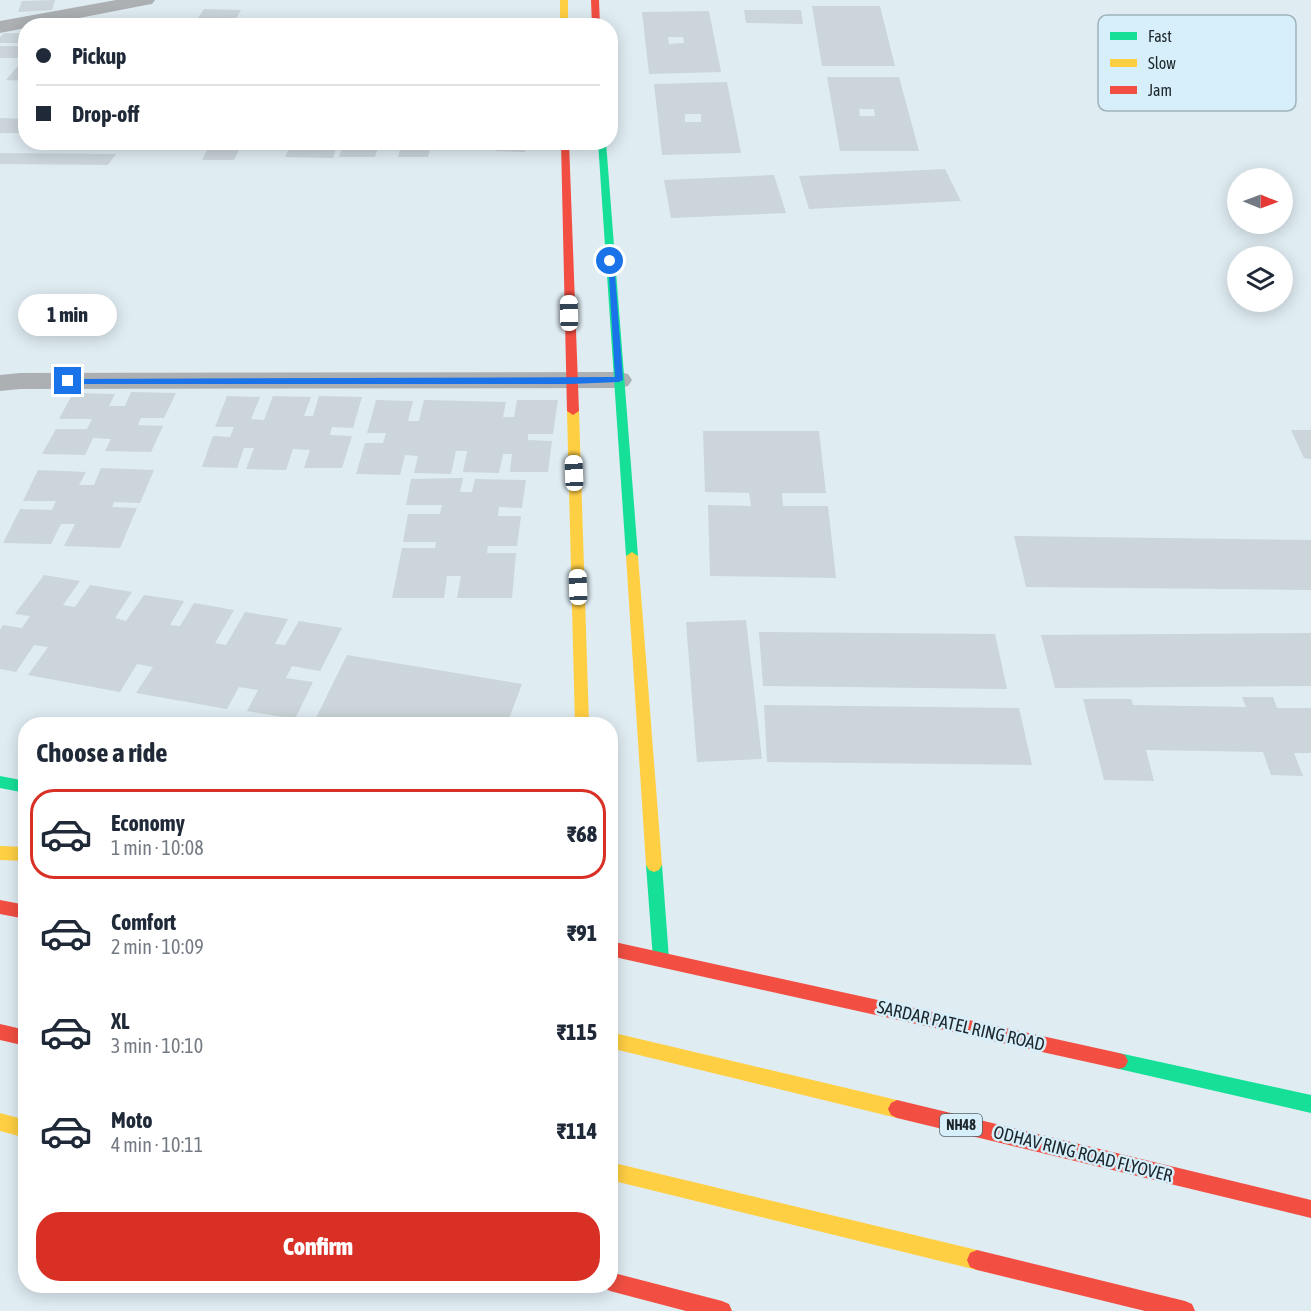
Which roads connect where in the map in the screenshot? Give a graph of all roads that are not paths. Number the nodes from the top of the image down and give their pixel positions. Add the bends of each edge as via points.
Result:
1 (154, 0) edge
2 (564, 0) edge
3 (595, 0) edge
4 (144, 8) edge
5 (68, 18) edge
6 (564, 18) edge
7 (596, 18) edge
8 (18, 25) edge
9 (0, 27) edge
10 (565, 150) edge
11 (603, 150) edge
12 (619, 380) junction
13 (570, 382) junction
14 (0, 383) edge
15 (582, 717) edge
16 (0, 782) edge
17 (18, 785) edge
18 (0, 853) edge
19 (18, 854) edge
20 (0, 907) edge
21 (18, 910) edge
22 (618, 950) edge
23 (662, 959) junction
24 (0, 1032) edge
25 (18, 1036) edge
26 (618, 1042) edge
27 (1311, 1104) edge
28 (0, 1122) edge
29 (18, 1127) edge
30 (618, 1173) edge
31 (1311, 1209) edge
32 (618, 1283) edge
33 (722, 1311) edge
34 (1185, 1311) edge

1 - 4 street
2 - 6 main road
3 - 7 main road
4 - 5 street
8 - 9 street
10 - 13 main road
11 - 12 main road
12 - 13 street
12 - 23 main road
13 - 14 street
13 - 15 main road
16 - 17 main road
18 - 19 main road
20 - 21 main road
22 - 23 main road, SARDAR PATEL RING ROAD
23 - 27 main road, SARDAR PATEL RING ROAD
24 - 25 main road
26 - 31 main road, ODHAV RING ROAD FLYOVER / NH48
28 - 29 main road
30 - 34 main road
32 - 33 main road

